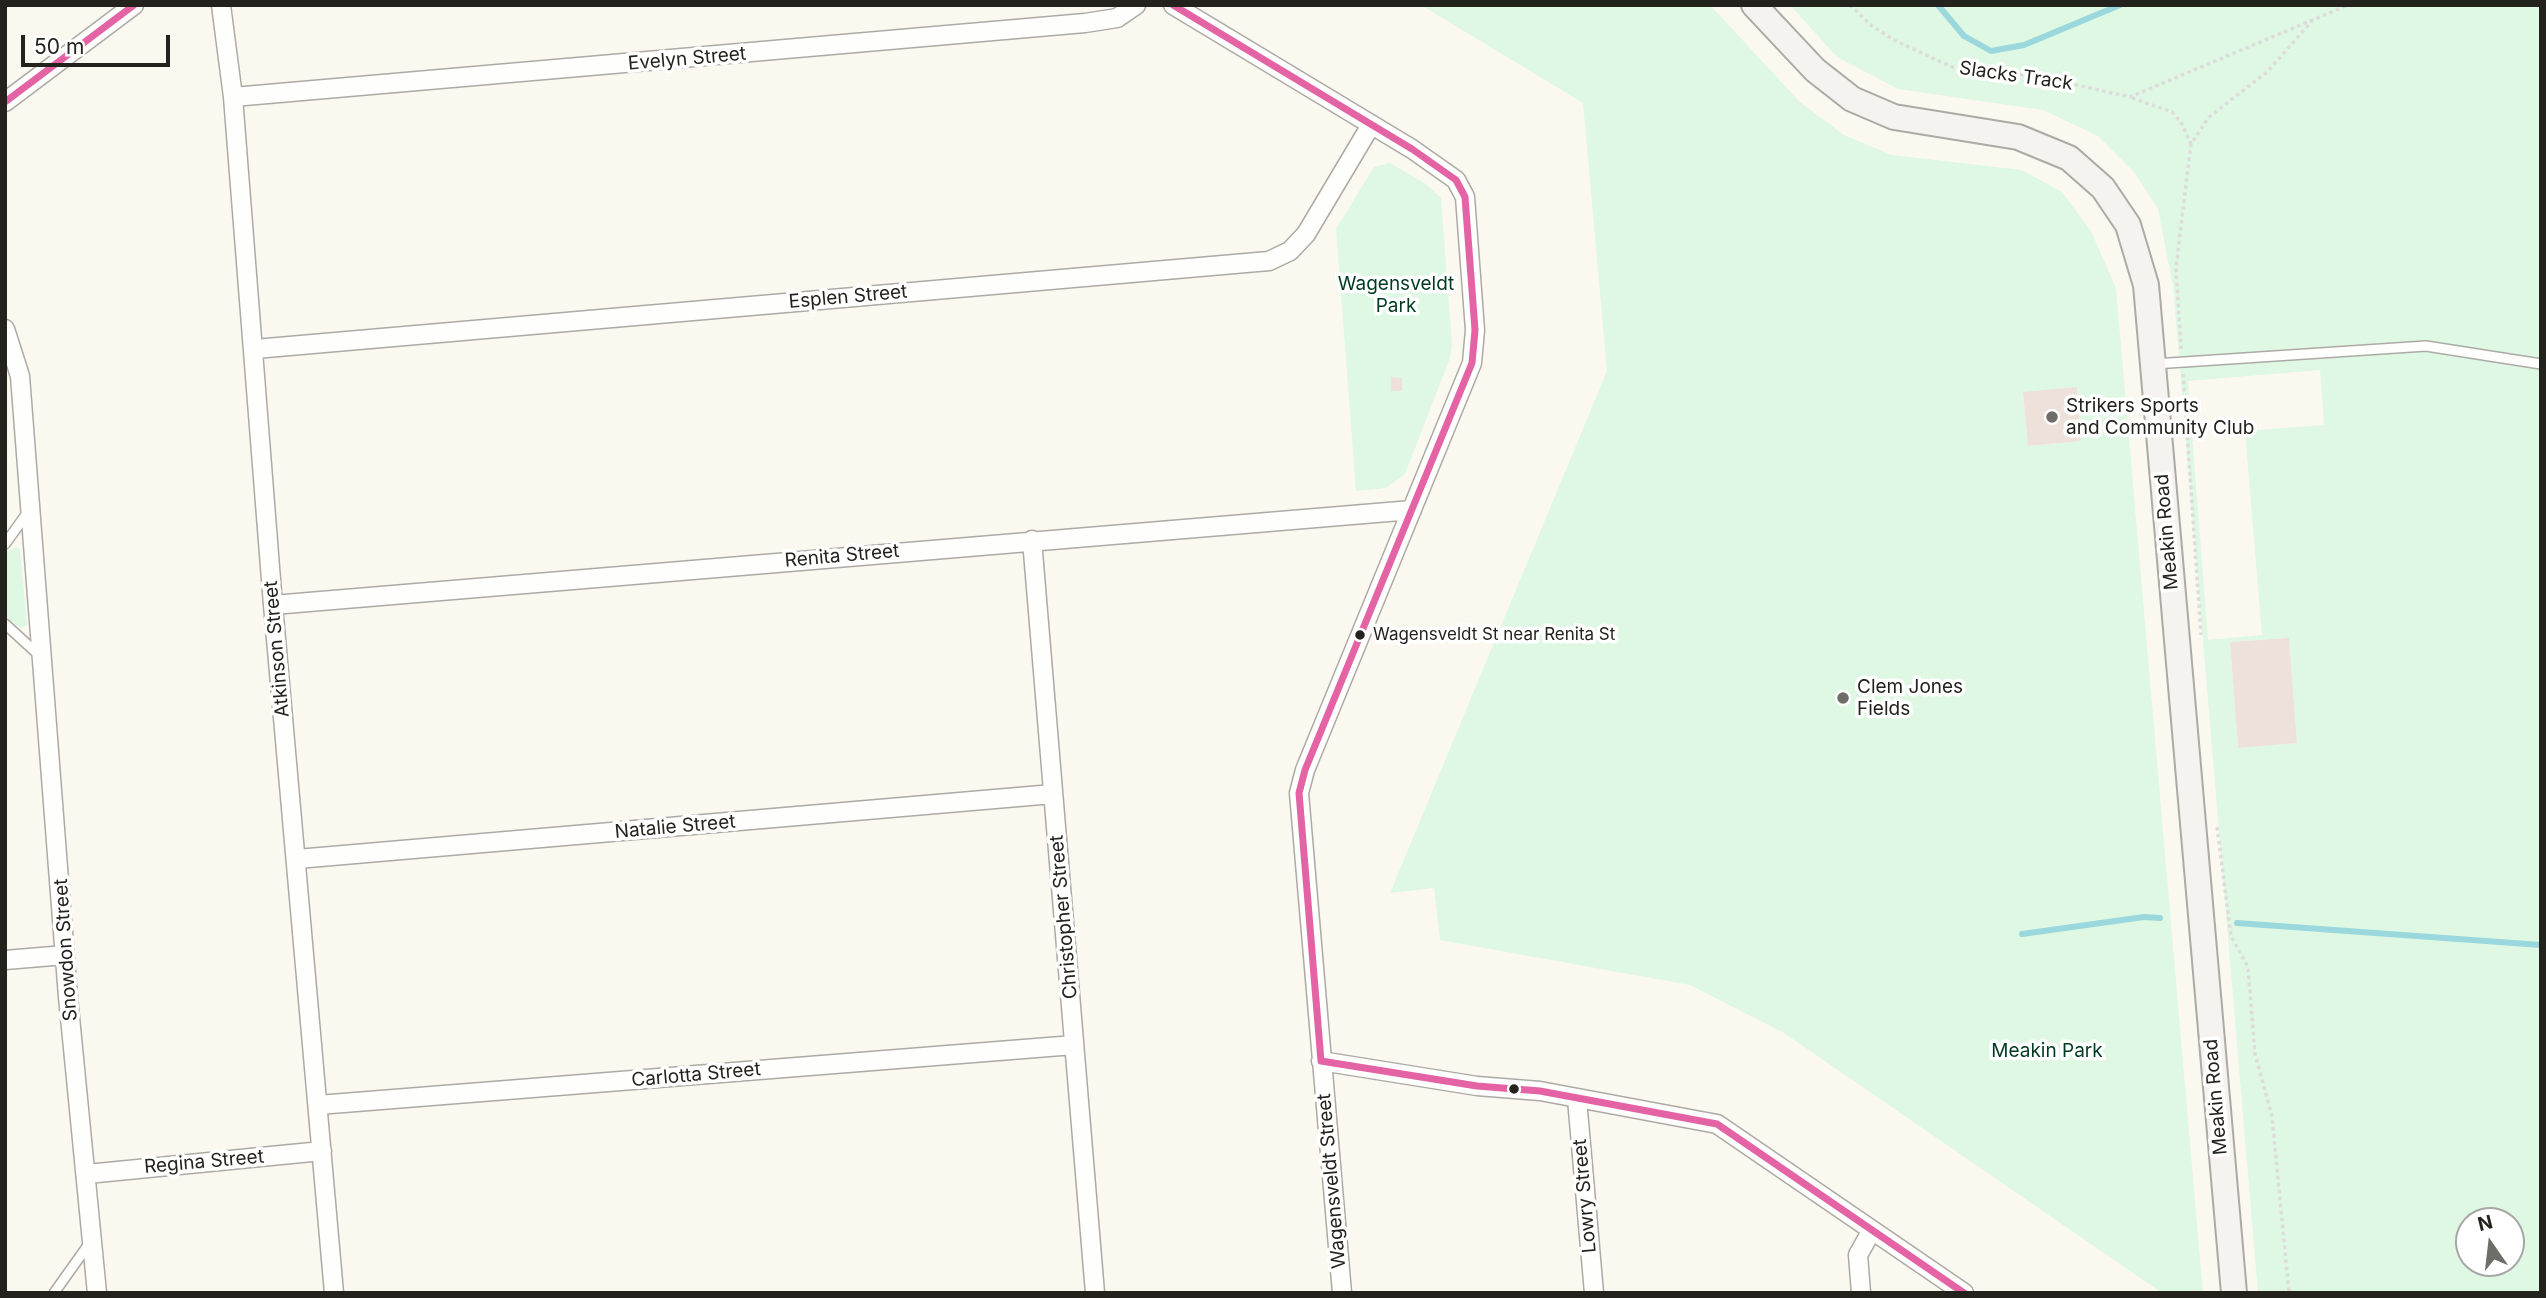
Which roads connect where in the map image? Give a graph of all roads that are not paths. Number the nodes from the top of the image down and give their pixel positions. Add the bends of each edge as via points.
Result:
1 (134, 5) edge
2 (221, 5) edge
3 (1136, 5) edge
4 (1173, 5) edge
5 (1755, 5) edge
6 (233, 96) junction
7 (5, 103) edge
8 (1371, 125) junction
9 (5, 328) edge
10 (255, 349) junction
11 (2541, 364) edge
12 (2153, 365) junction
13 (31, 508) junction
14 (1412, 510) junction
15 (1032, 540) junction
16 (5, 544) edge
17 (273, 606) junction
18 (5, 624) edge
19 (44, 660) junction
20 (1053, 794) junction
21 (298, 859) junction
22 (65, 955) junction
23 (5, 960) edge
24 (1074, 1045) junction
25 (1321, 1061) junction
26 (1577, 1099) junction
27 (318, 1105) junction
28 (322, 1151) junction
29 (87, 1174) junction
30 (1872, 1230) junction
31 (92, 1240) junction
32 (54, 1293) edge
33 (97, 1293) edge
34 (334, 1293) edge
35 (1096, 1293) edge
36 (1342, 1293) edge
37 (1594, 1293) edge
38 (1861, 1293) edge
39 (1964, 1293) edge
40 (2234, 1293) edge

1 - 7 street
2 - 6 street, Atkinson Street
3 - 6 street, Evelyn Street via 1117,19 1085,23
4 - 8 street, Wagensveldt Street
5 - 12 street, Meakin Road via 1815,70 1852,99 1894,117 2018,137 2069,158 2103,188 2128,225 2146,285
6 - 10 street, Atkinson Street
8 - 10 street, Esplen Street via 1306,234 1290,251 1269,261
8 - 14 street, Wagensveldt Street via 1447,172 1465,197 1475,346
9 - 13 street, Snowdon Street via 20,376
10 - 17 street, Atkinson Street
11 - 12 lane via 2426,345
12 - 40 street, Meakin Road
13 - 16 lane
13 - 19 street, Snowdon Street
14 - 15 street, Renita Street
14 - 25 street, Wagensveldt Street via 1299,793
15 - 17 street, Renita Street
15 - 20 street, Christopher Street
17 - 21 street, Atkinson Street
18 - 19 lane
19 - 22 street, Snowdon Street
20 - 21 street, Natalie Street
20 - 24 street, Christopher Street
21 - 27 street, Atkinson Street
22 - 23 street
22 - 29 street, Snowdon Street
24 - 27 street, Carlotta Street
24 - 35 street, Christopher Street
25 - 26 street
25 - 36 street, Wagensveldt Street
26 - 30 street via 1717,1124
26 - 37 street, Lowry Street
27 - 28 street, Atkinson Street
28 - 29 street, Regina Street
28 - 34 street, Atkinson Street
29 - 31 street, Snowdon Street
30 - 38 street via 1858,1255
30 - 39 street
31 - 32 lane
31 - 33 street, Snowdon Street

